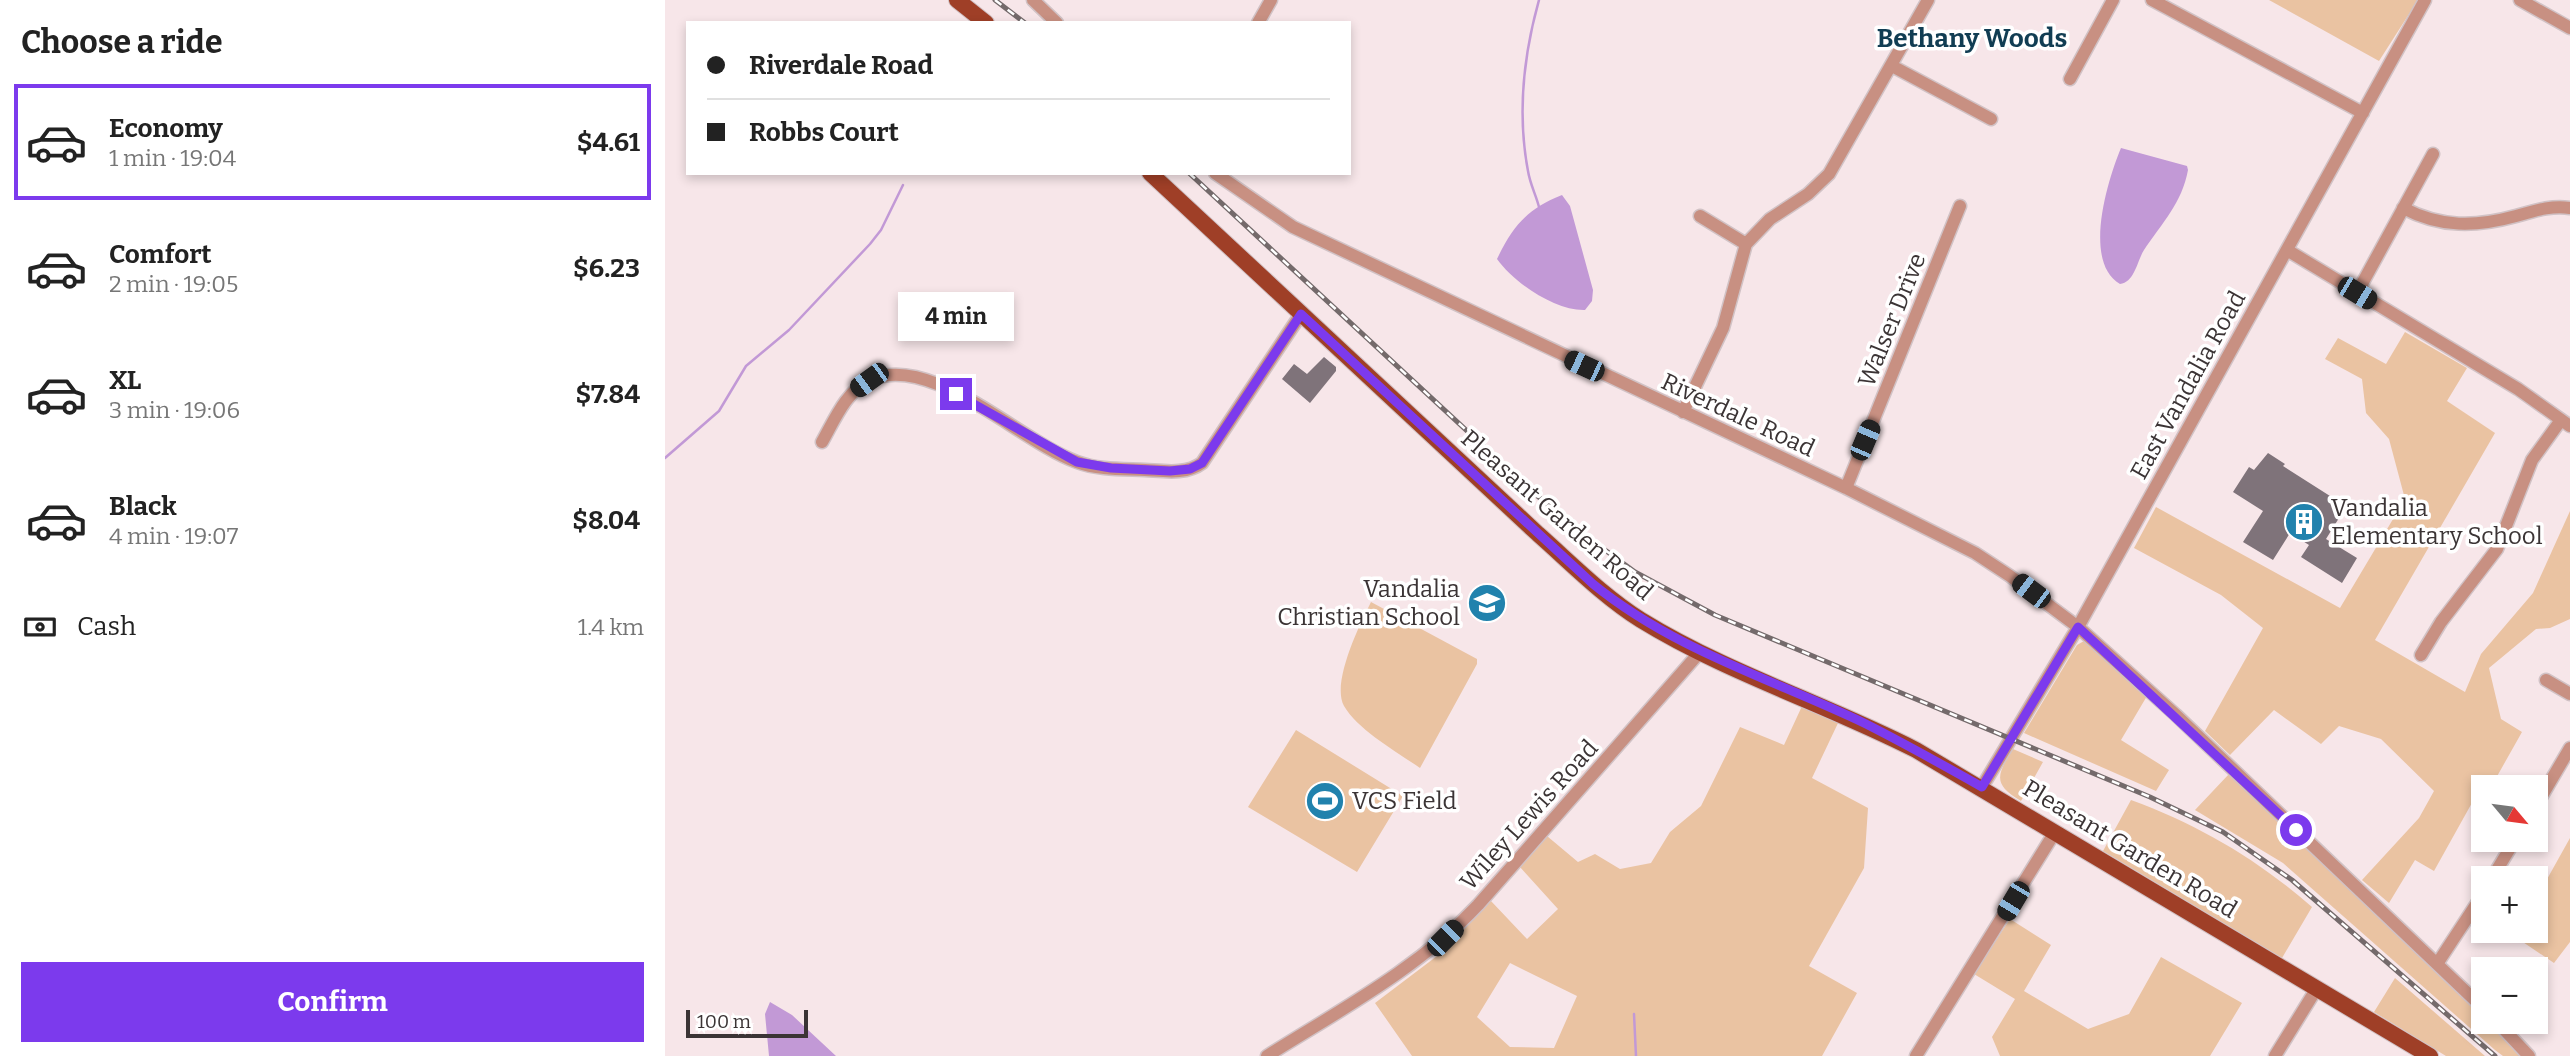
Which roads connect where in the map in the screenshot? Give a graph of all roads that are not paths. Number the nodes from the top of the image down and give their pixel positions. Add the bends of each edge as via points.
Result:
1 (957, 0) edge
2 (1033, 0) edge
3 (1272, 0) edge
4 (1928, 0) edge
5 (2113, 0) edge
6 (2152, 0) edge
7 (2425, 0) edge
8 (2520, 0) edge
9 (983, 21) edge
10 (1054, 21) edge
11 (1259, 21) edge
12 (2570, 27) edge
13 (1892, 66) junction
14 (2070, 79) dead end
15 (2363, 113) junction
16 (1991, 120) dead end
17 (2433, 154) dead end
18 (1152, 175) edge
19 (1218, 175) edge
20 (1960, 206) dead end
21 (2403, 208) junction
22 (2570, 208) edge
23 (1700, 216) dead end
24 (1746, 244) junction
25 (2287, 250) junction
26 (2357, 293) junction
27 (1301, 314) junction
28 (1683, 412) junction
29 (2566, 423) edge
30 (822, 442) dead end
31 (1846, 488) junction
32 (2078, 627) junction
33 (1700, 652) junction
34 (2421, 655) dead end
35 (2546, 680) dead end
36 (2570, 694) edge
37 (2570, 748) edge
38 (2548, 786) edge
39 (1982, 787) junction
40 (2055, 832) junction
41 (2471, 912) edge
42 (2437, 964) junction
43 (2317, 988) junction
44 (2471, 997) edge
45 (2508, 1034) edge
46 (1267, 1056) edge
47 (1916, 1056) edge
48 (2275, 1056) edge
49 (2430, 1056) edge
50 (2529, 1056) edge

1 - 9 main road
2 - 10 street
3 - 11 street
4 - 13 street
5 - 14 street
6 - 15 street
7 - 15 street, East Vandalia Road
8 - 12 street
13 - 16 street
13 - 24 street via 1829,174 1770,219
15 - 25 street, East Vandalia Road
17 - 21 street
18 - 27 main road, Pleasant Garden Road
19 - 28 street, Riverdale Road via 1293,227
20 - 31 street, Walser Drive
21 - 22 street via 2439,222 2466,226 2544,208
21 - 26 street
23 - 24 street
24 - 28 street via 1723,328
25 - 26 street
25 - 32 street, East Vandalia Road
26 - 29 street via 2518,389
27 - 30 street via 1202,463 1190,469 1111,468 1077,462 956,394 919,377 900,374 869,380 852,393
27 - 33 main road, Pleasant Garden Road via 1593,584 1640,619
28 - 31 street, Riverdale Road
29 - 34 street via 2532,460 2497,548
31 - 32 street, Riverdale Road via 1975,553
32 - 39 street, East Vandalia Road
32 - 42 street, Riverdale Road
33 - 39 main road, Pleasant Garden Road via 1864,723
33 - 46 street, Wiley Lewis Road via 1445,938 1410,966
35 - 36 street
37 - 38 street
39 - 40 main road, Pleasant Garden Road
40 - 43 main road, Pleasant Garden Road
40 - 47 street
41 - 42 street
42 - 44 street, Riverdale Road
43 - 48 street
43 - 49 main road, Pleasant Garden Road
45 - 50 street

